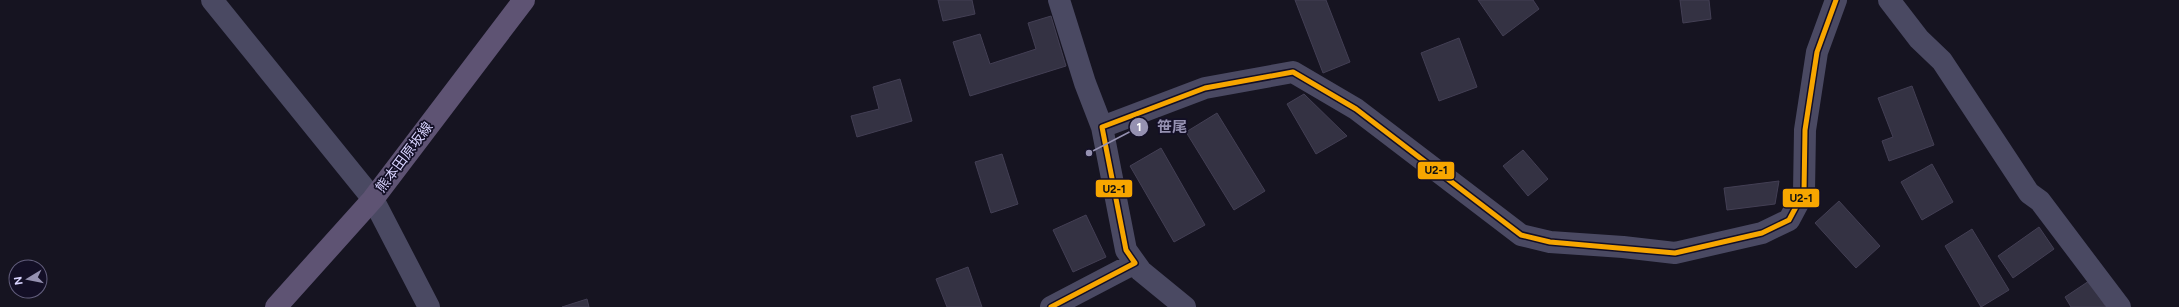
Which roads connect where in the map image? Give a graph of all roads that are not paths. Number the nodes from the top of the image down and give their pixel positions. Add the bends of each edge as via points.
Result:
1 (212, 0) edge
2 (524, 0) edge
3 (1059, 0) edge
4 (1836, 0) edge
5 (1889, 0) edge
6 (1102, 127) junction
7 (373, 199) junction
8 (1135, 263) junction
9 (276, 307) edge
10 (429, 307) edge
11 (1051, 307) edge
12 (1185, 307) edge
13 (2120, 307) edge

1 - 7 street
2 - 7 main road, 熊本田原坂線
3 - 6 street
4 - 6 street via 1817,52 1805,130 1804,192 1789,220 1762,233 1675,253 1550,242 1521,235 1356,109 1293,72 1205,88
5 - 13 street via 1919,39 1942,61 2029,193 2040,201
6 - 8 street via 1126,250
7 - 9 main road, 熊本田原坂線
7 - 10 street
8 - 11 street
8 - 12 street via 1141,271

